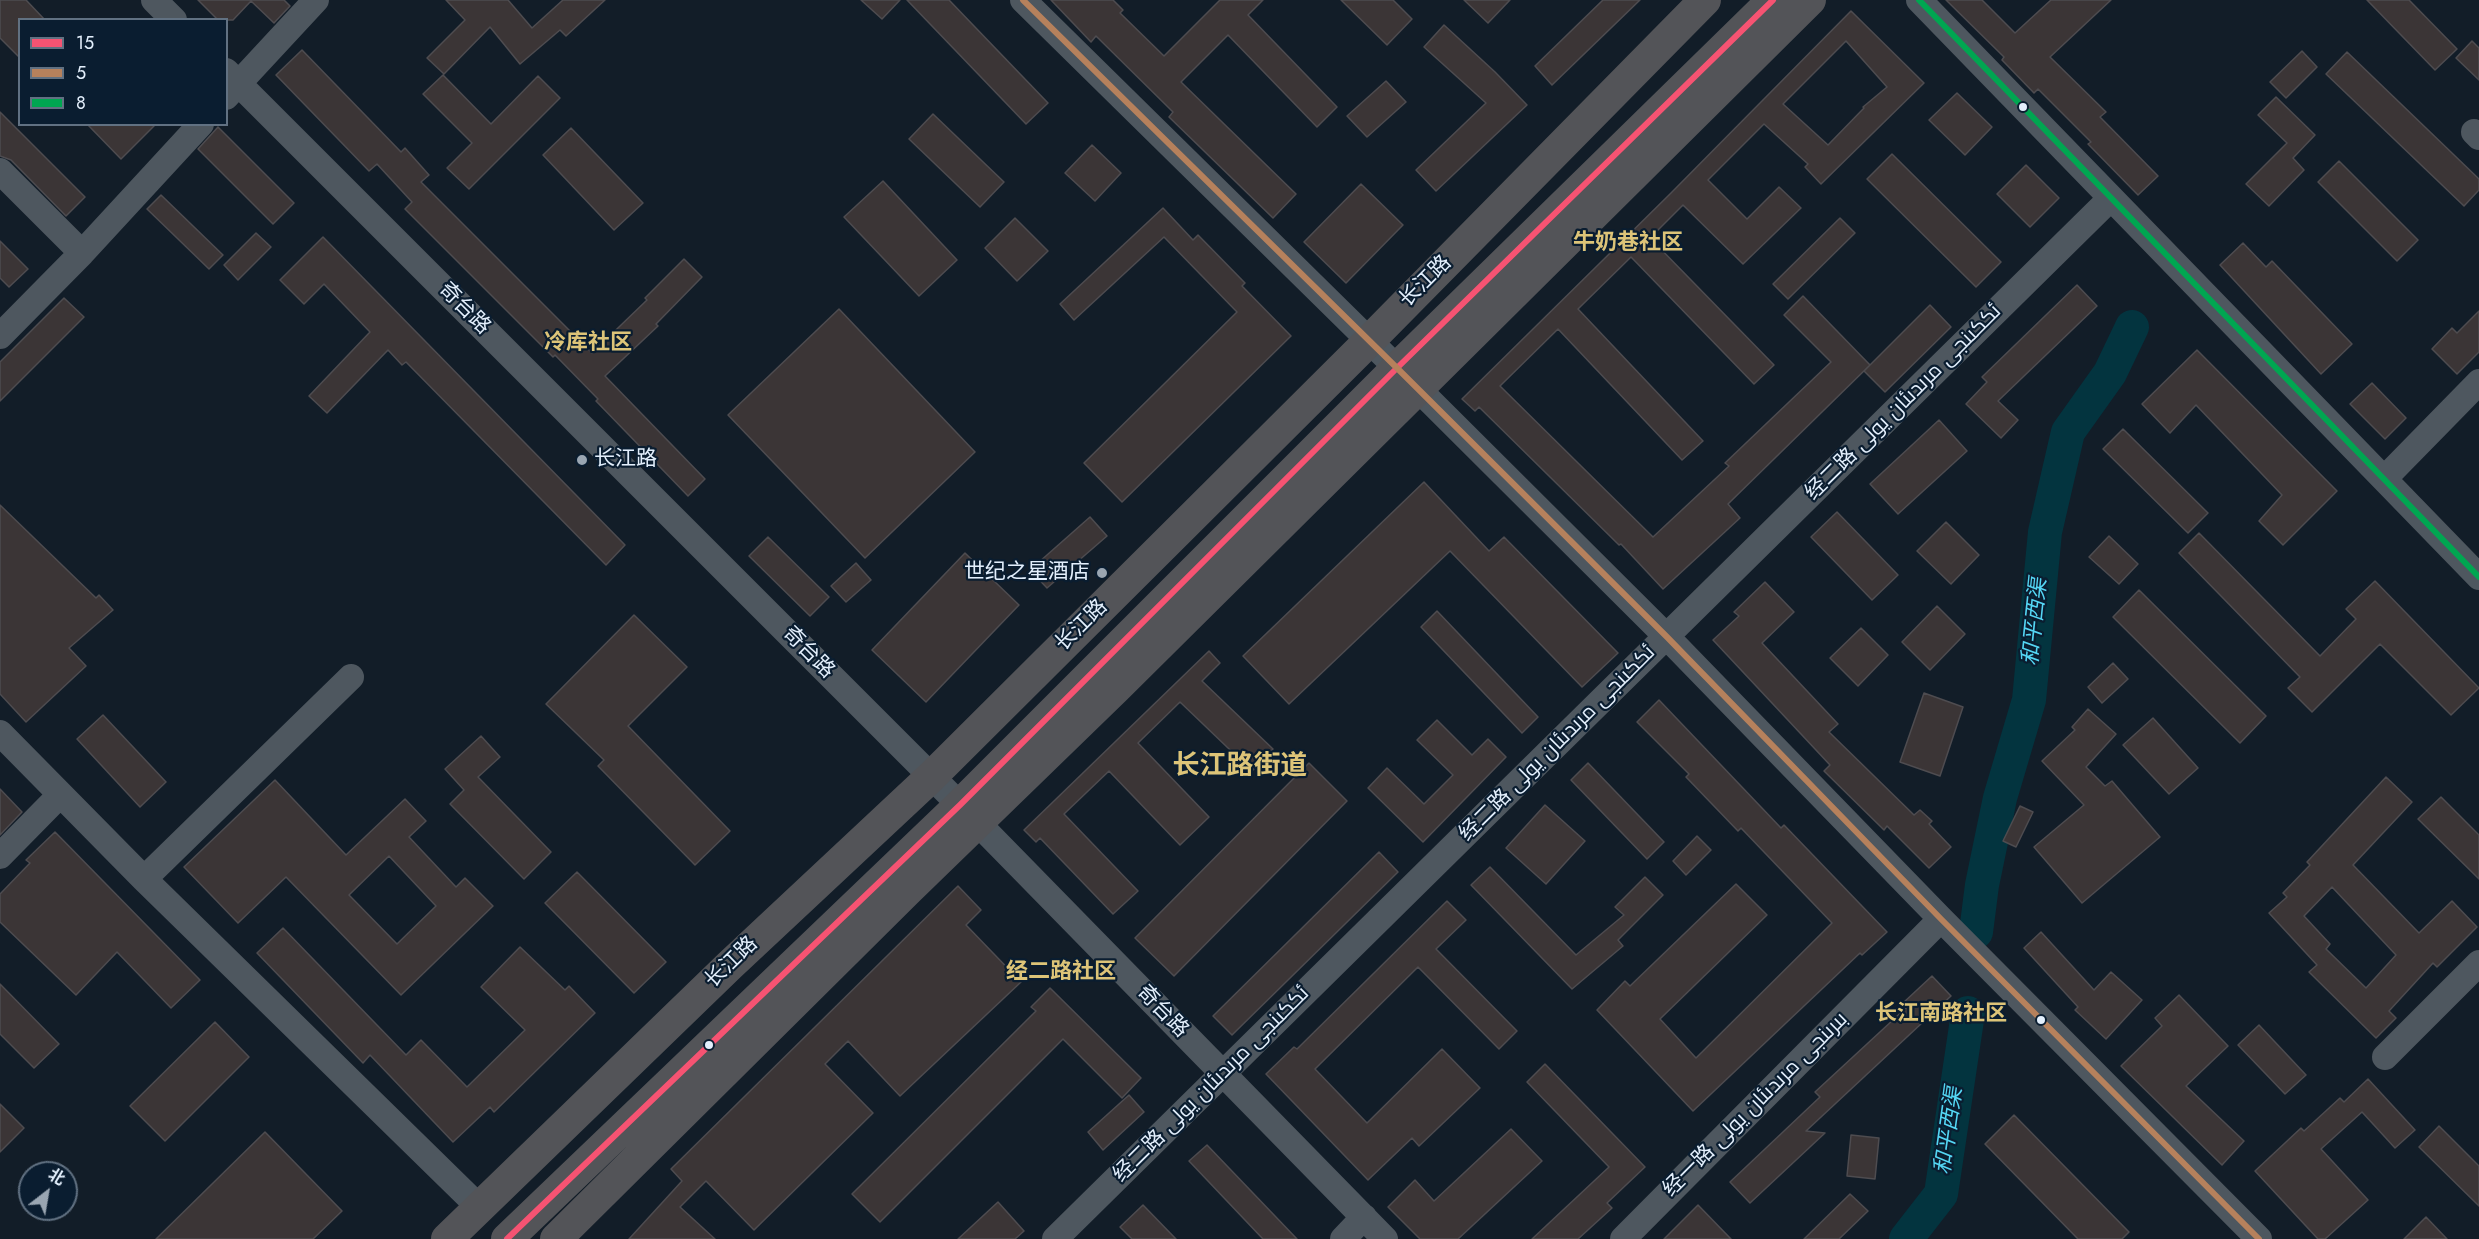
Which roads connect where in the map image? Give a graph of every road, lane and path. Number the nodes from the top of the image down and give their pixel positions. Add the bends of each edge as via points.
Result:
1 (154, 0) edge
2 (316, 0) edge
3 (1023, 0) edge
4 (1705, 0) edge
5 (1773, 0) edge
6 (1810, 0) edge
7 (1919, 0) edge
8 (172, 18) edge
9 (231, 84) edge
10 (199, 126) edge
11 (0, 171) edge
12 (2111, 198) junction
13 (82, 253) junction
14 (0, 336) edge
15 (1369, 340) junction
16 (1407, 378) junction
17 (2479, 382) edge
18 (2384, 478) junction
19 (2479, 577) edge
20 (1667, 637) junction
21 (351, 677) dead end
22 (0, 733) edge
23 (931, 777) junction
24 (60, 795) junction
25 (969, 814) junction
26 (0, 856) edge
27 (144, 879) junction
28 (1941, 919) junction
29 (2479, 963) edge
30 (2385, 1057) dead end
31 (1223, 1074) junction
32 (479, 1207) junction
33 (1364, 1217) junction
34 (509, 1238) edge
35 (447, 1239) edge
36 (556, 1239) edge
37 (1055, 1239) edge
38 (1342, 1239) edge
39 (1385, 1239) edge
40 (1623, 1239) edge
41 (2259, 1239) edge

1 - 8 street
2 - 9 street
3 - 15 street
4 - 15 main road, 长江路
5 - 16 main road, 长江路
6 - 16 main road
7 - 12 street
9 - 23 street, 奇台路
10 - 13 street
11 - 13 street
12 - 18 street
12 - 20 street, 经二路 ئككىنجى مرىدىئان يولى
13 - 14 street
15 - 16 street
15 - 23 main road, 长江路
16 - 20 street
16 - 25 main road, 长江路
17 - 18 street
18 - 19 street
20 - 28 street
20 - 31 street, 经二路 ئككىنجى مرىدىئان يولى
21 - 27 street
22 - 24 street
23 - 25 street, 奇台路
23 - 32 main road, 长江路
24 - 26 street
24 - 27 street
25 - 31 street, 奇台路
25 - 34 main road, 长江路
25 - 36 main road
27 - 32 street
28 - 40 street, 经一路 بىرىنجى مرىدىئان يولى
28 - 41 street
29 - 30 street
31 - 33 street, 奇台路
31 - 37 street, 经二路 ئككىنجى مرىدىئان يولى
32 - 35 main road, 长江路
33 - 38 street
33 - 39 street, 奇台路

